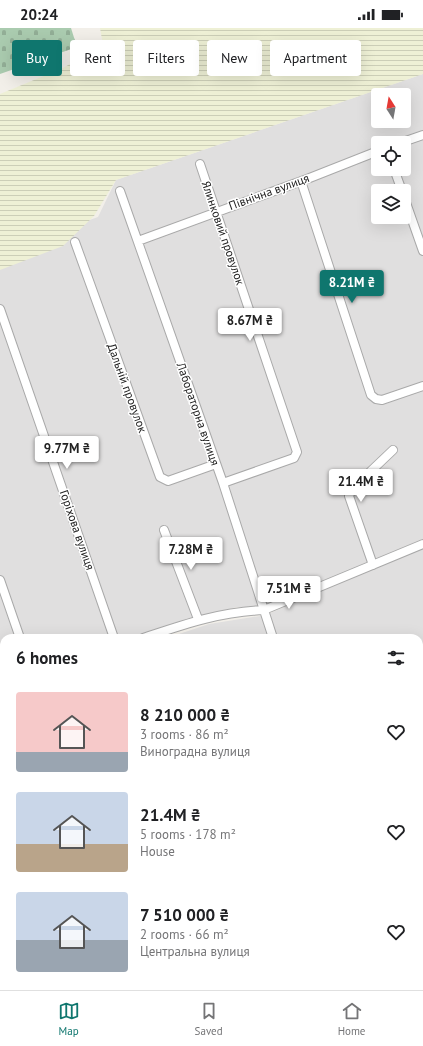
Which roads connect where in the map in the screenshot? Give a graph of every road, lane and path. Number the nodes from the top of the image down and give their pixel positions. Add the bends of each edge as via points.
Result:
1 (423, 135) edge
2 (411, 139) edge
3 (371, 154) edge
4 (200, 164) dead end
5 (301, 181) junction
6 (120, 191) dead end
7 (215, 212) junction
8 (411, 217) edge
9 (138, 241) junction
10 (75, 242) dead end
11 (423, 251) edge
12 (0, 309) edge
13 (423, 386) edge
14 (393, 450) dead end
15 (216, 464) junction
16 (223, 483) junction
17 (164, 530) dead end
18 (423, 544) edge
19 (373, 565) junction
20 (0, 580) edge
21 (264, 610) junction
22 (198, 620) junction
23 (19, 634) edge
24 (113, 634) edge
25 (155, 634) edge
26 (272, 634) edge

1 - 2 street
3 - 5 street, Північна вулиця
4 - 7 street, Ялинковий провулок
5 - 7 street, Північна вулиця
5 - 13 street via 371,395 382,400
6 - 9 street, Лабораторна вулиця
7 - 9 street, Північна вулиця
7 - 16 street, Ялинковий провулок via 297,452 294,458
8 - 11 street
9 - 15 street, Лабораторна вулиця
10 - 15 street, Дальній провулок via 160,477 168,481
12 - 24 street, Горіхова вулиця
14 - 19 street via 352,489 349,496
15 - 16 street, Лабораторна вулиця
16 - 21 street, Лабораторна вулиця
17 - 22 street
18 - 19 street
19 - 21 street
20 - 23 street
21 - 22 street via 240,611
21 - 26 street, Лабораторна вулиця
22 - 25 street

